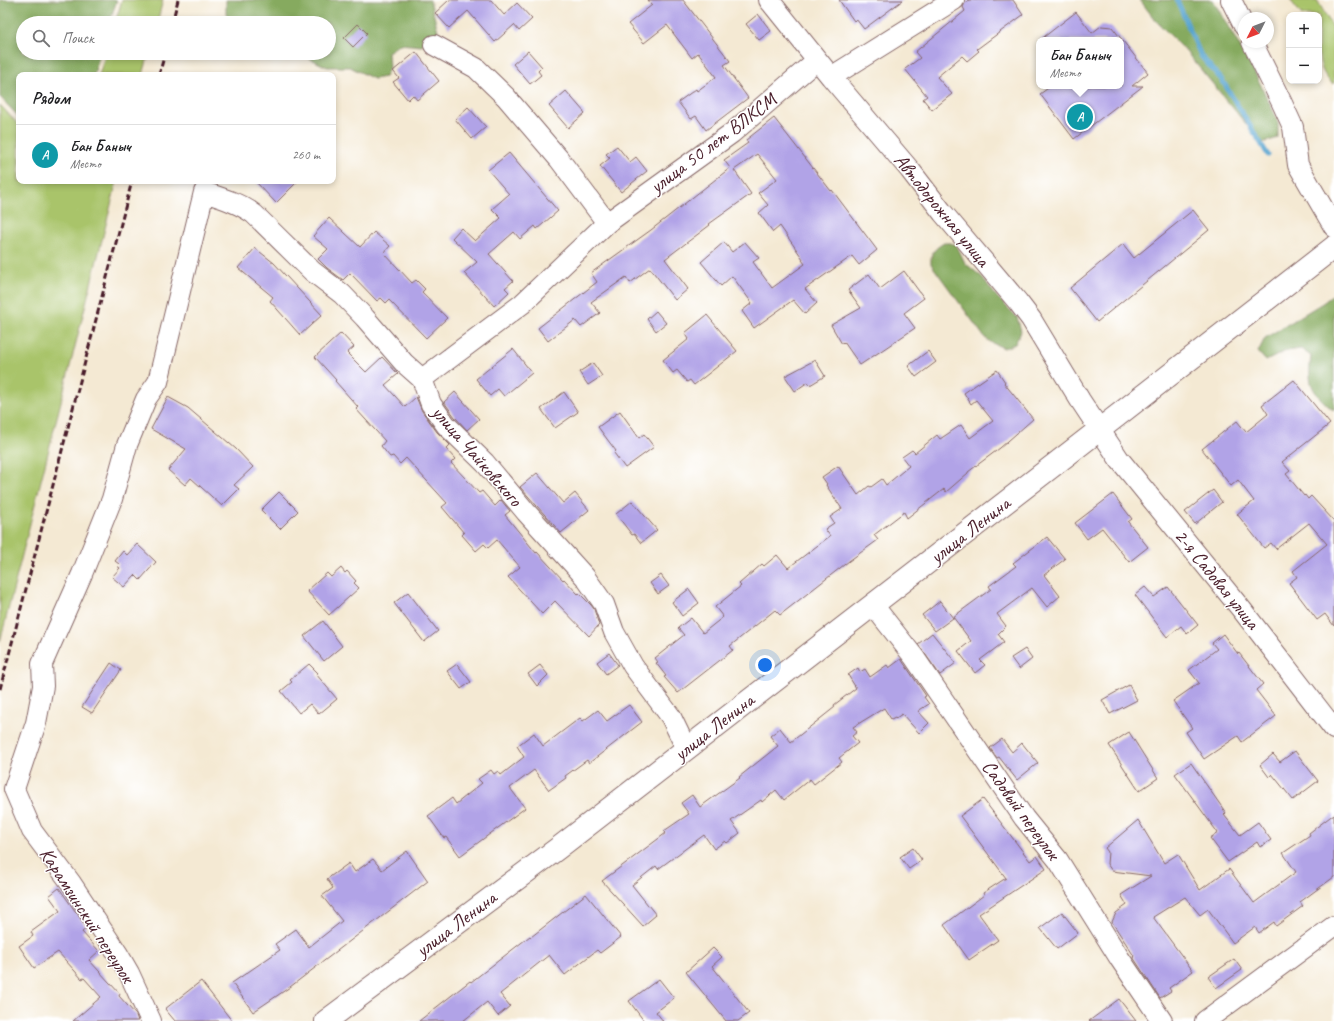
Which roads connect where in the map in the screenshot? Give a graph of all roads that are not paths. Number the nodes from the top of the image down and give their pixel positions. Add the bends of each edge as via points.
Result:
1 (769, 0) edge
2 (954, 0) edge
3 (1231, 0) edge
4 (1238, 14) edge
5 (434, 45) dead end
6 (1255, 48) edge
7 (818, 60) junction
8 (831, 77) junction
9 (204, 192) joint
10 (607, 223) junction
11 (1334, 227) edge
12 (1334, 247) edge
13 (422, 379) junction
14 (1099, 430) junction
15 (873, 605) junction
16 (1334, 729) edge
17 (686, 748) junction
18 (1334, 926) edge
19 (151, 1021) edge
20 (326, 1021) edge
21 (1162, 1021) edge
22 (1205, 1021) edge

1 - 7 street, Автодорожная улица
2 - 8 street
3 - 4 street
5 - 10 street via 476,68 506,97 559,158
6 - 11 street via 1293,126 1298,165
7 - 8 street, Автодорожная улица
7 - 10 street, улица 50 лет ВЛКСМ via 732,133
8 - 14 street, Автодорожная улица via 1031,318
9 - 13 street, улица Чайковского via 228,199 254,214 312,271 342,294 404,363
9 - 19 street, Карамзинский переулок via 158,382 143,406 127,446 112,499 42,664 43,686 36,723 14,789 32,832 71,883 118,954
10 - 13 street, улица 50 лет ВЛКСМ via 522,304
12 - 14 main road, улица Ленина
13 - 17 street, улица Чайковского via 431,404 446,426 485,463 585,577 604,604 614,632 632,666 671,717
14 - 15 main road, улица Ленина
14 - 16 street, 2-я Садовая улица via 1119,459 1242,610
15 - 17 main road, улица Ленина
15 - 21 street, Садовый переулок via 914,657 1024,818 1058,860 1120,960
17 - 20 main road, улица Ленина via 557,849
18 - 22 street

